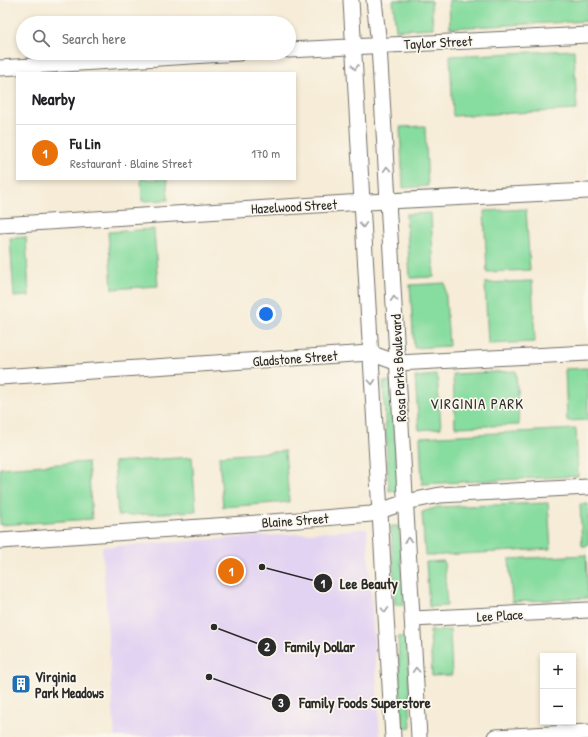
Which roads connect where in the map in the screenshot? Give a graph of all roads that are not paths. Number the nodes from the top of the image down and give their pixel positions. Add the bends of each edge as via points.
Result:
1 (351, 0) edge
2 (374, 0) edge
3 (588, 35) edge
4 (379, 45) junction
5 (354, 46) junction
6 (296, 50) edge
7 (127, 60) edge
8 (0, 68) edge
9 (588, 191) edge
10 (388, 201) junction
11 (362, 202) junction
12 (0, 225) edge
13 (370, 353) junction
14 (588, 353) edge
15 (398, 363) junction
16 (0, 377) edge
17 (588, 487) edge
18 (406, 502) junction
19 (380, 511) junction
20 (0, 541) edge
21 (588, 610) edge
22 (413, 619) junction
23 (588, 732) edge
24 (393, 737) edge
25 (419, 737) edge
26 (495, 737) edge

1 - 5 street, Rosa Parks Boulevard
2 - 4 street, Rosa Parks Boulevard
3 - 4 street, Taylor Street
4 - 5 street, Taylor Street
10 -> 4 street, Rosa Parks Boulevard
5 - 6 street, Taylor Street
5 -> 11 street, Rosa Parks Boulevard
7 - 8 street
9 - 10 street, Hazelwood Street
10 - 11 street, Hazelwood Street
15 -> 10 street, Rosa Parks Boulevard
11 - 12 street, Hazelwood Street
11 -> 13 street, Rosa Parks Boulevard
13 - 15 street, Gladstone Street
13 - 16 street, Gladstone Street
13 -> 19 street, Rosa Parks Boulevard
14 - 15 street, Gladstone Street
15 - 18 street, Rosa Parks Boulevard
17 - 18 street, Blaine Street via 440,495
18 - 19 street, Blaine Street
22 -> 18 street, Rosa Parks Boulevard
19 - 20 street, Blaine Street via 299,520
19 -> 24 street, Rosa Parks Boulevard
21 - 22 street, Lee Place
25 -> 22 street, Rosa Parks Boulevard
23 - 26 street

